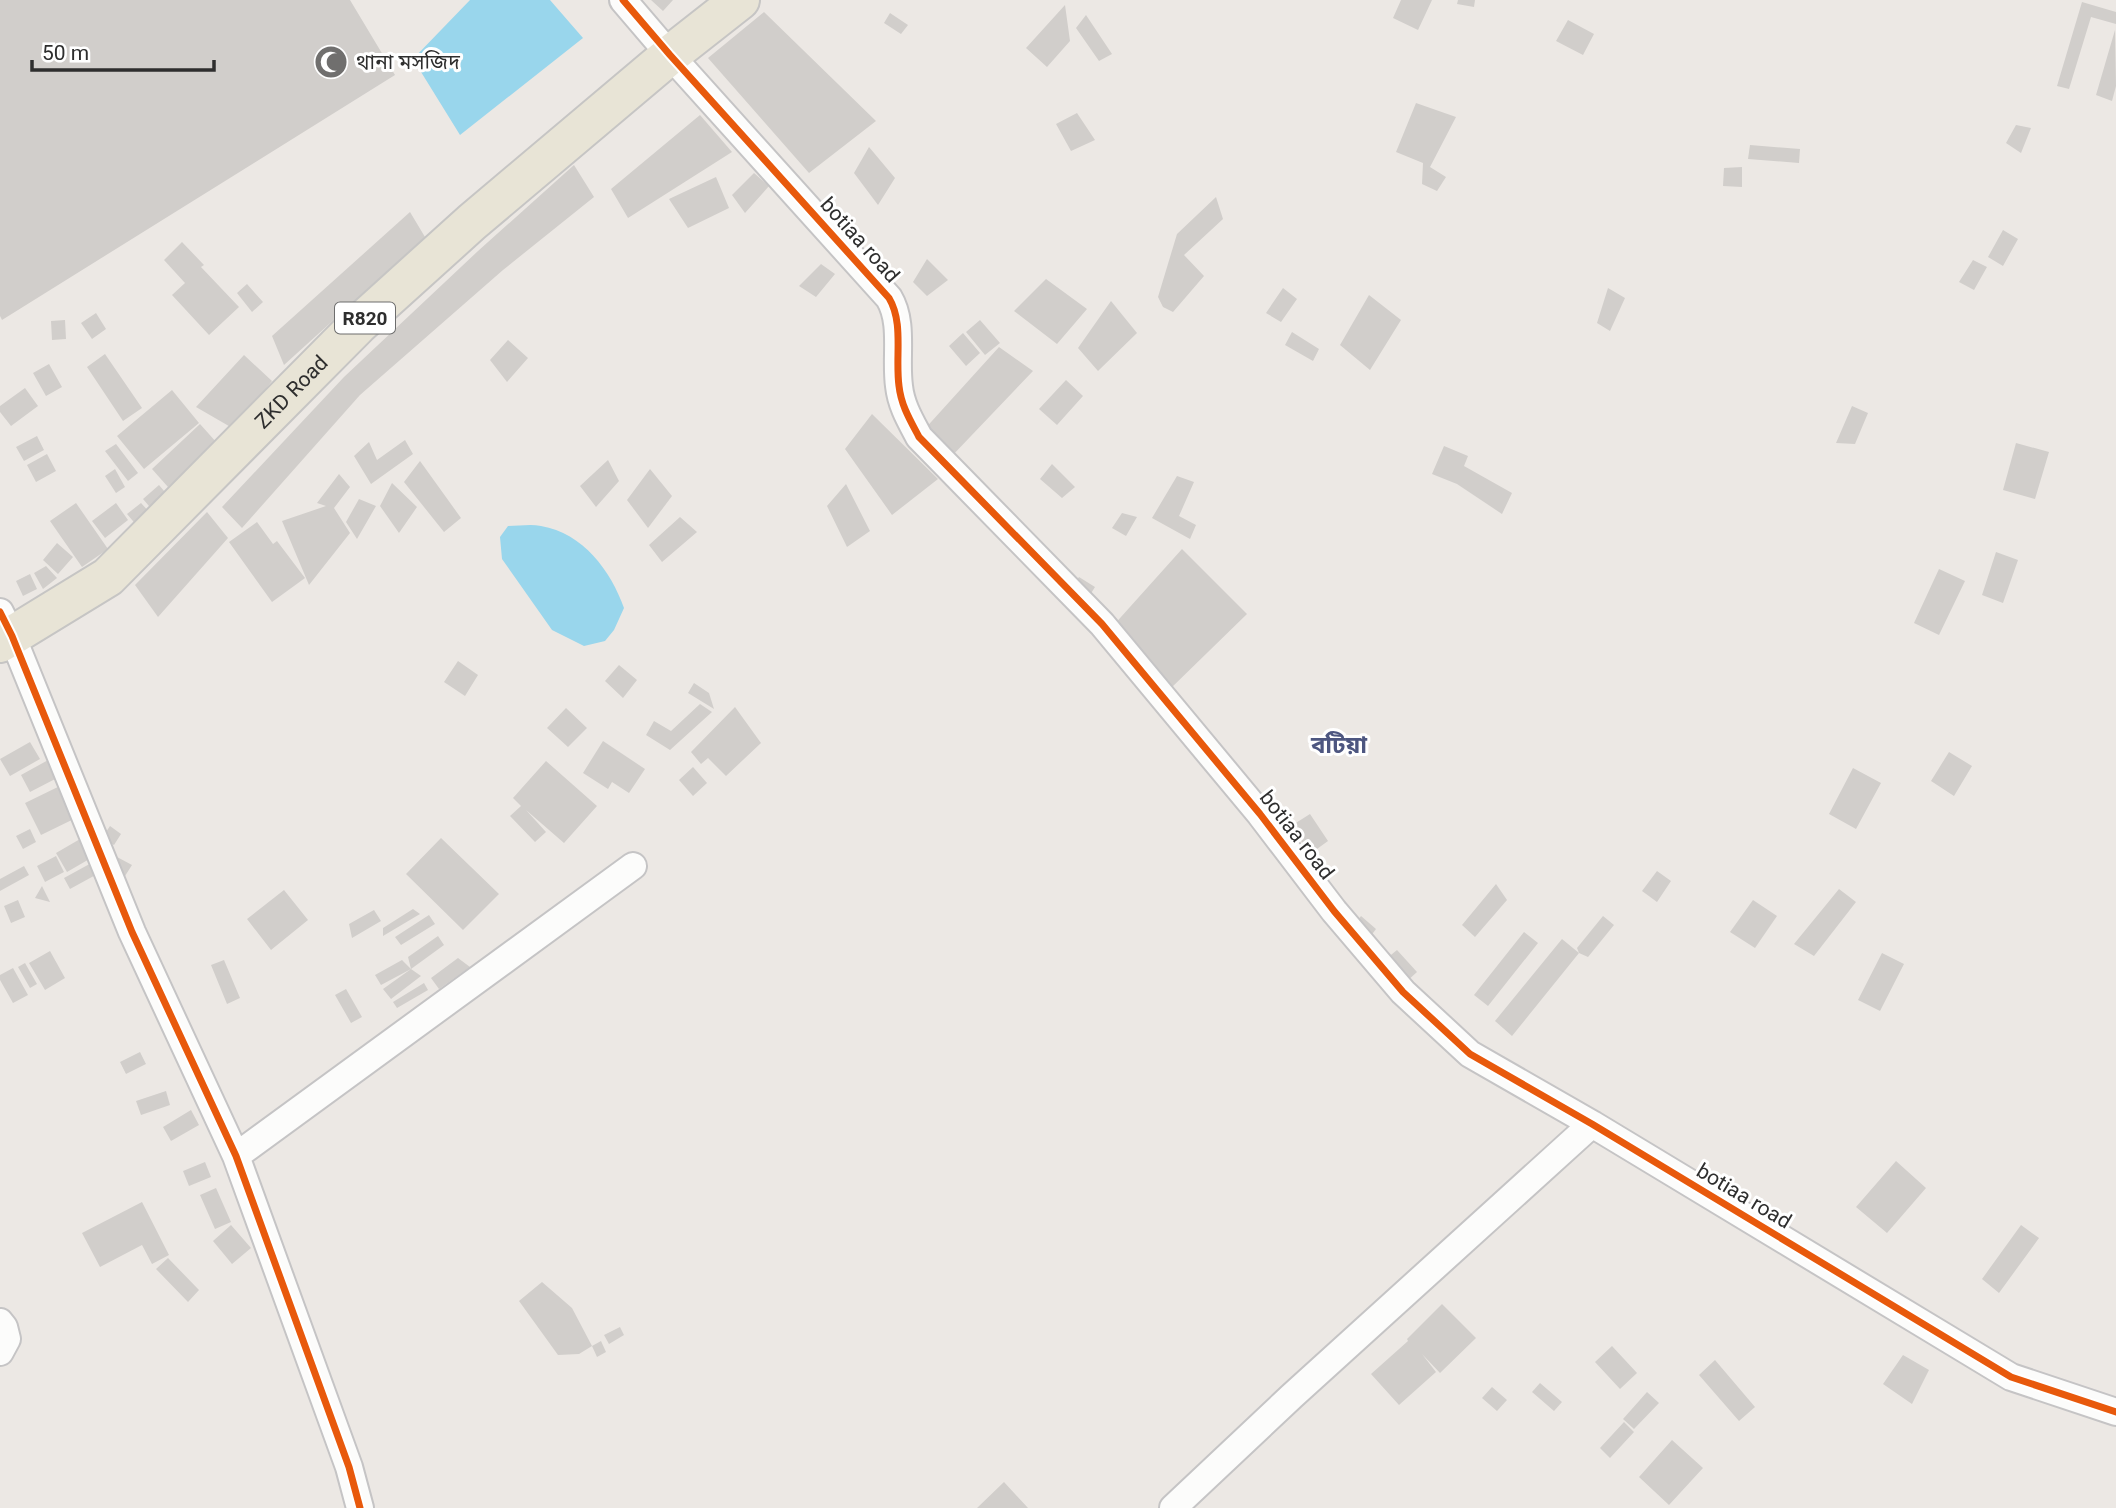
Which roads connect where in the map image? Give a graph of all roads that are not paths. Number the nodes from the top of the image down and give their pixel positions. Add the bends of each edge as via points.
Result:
1 (623, 0) edge
2 (740, 0) edge
3 (670, 55) junction
4 (4, 631) edge
5 (633, 866) dead end
6 (1592, 1124) junction
7 (236, 1156) junction
8 (0, 1322) edge
9 (0, 1352) edge
10 (2116, 1412) edge
11 (360, 1508) edge
12 (1173, 1508) edge

1 - 3 street, botiaa road
2 - 3 main road, ZKD Road / R820
3 - 4 main road, ZKD Road / R820 via 358,324 108,577
3 - 6 street, botiaa road via 889,298 896,310 902,405 919,437 1102,624 1403,992 1470,1054
4 - 7 street via 132,932
5 - 7 street
6 - 10 street, botiaa road via 2011,1377
6 - 12 street
7 - 11 street
8 - 9 street via 7,1339

